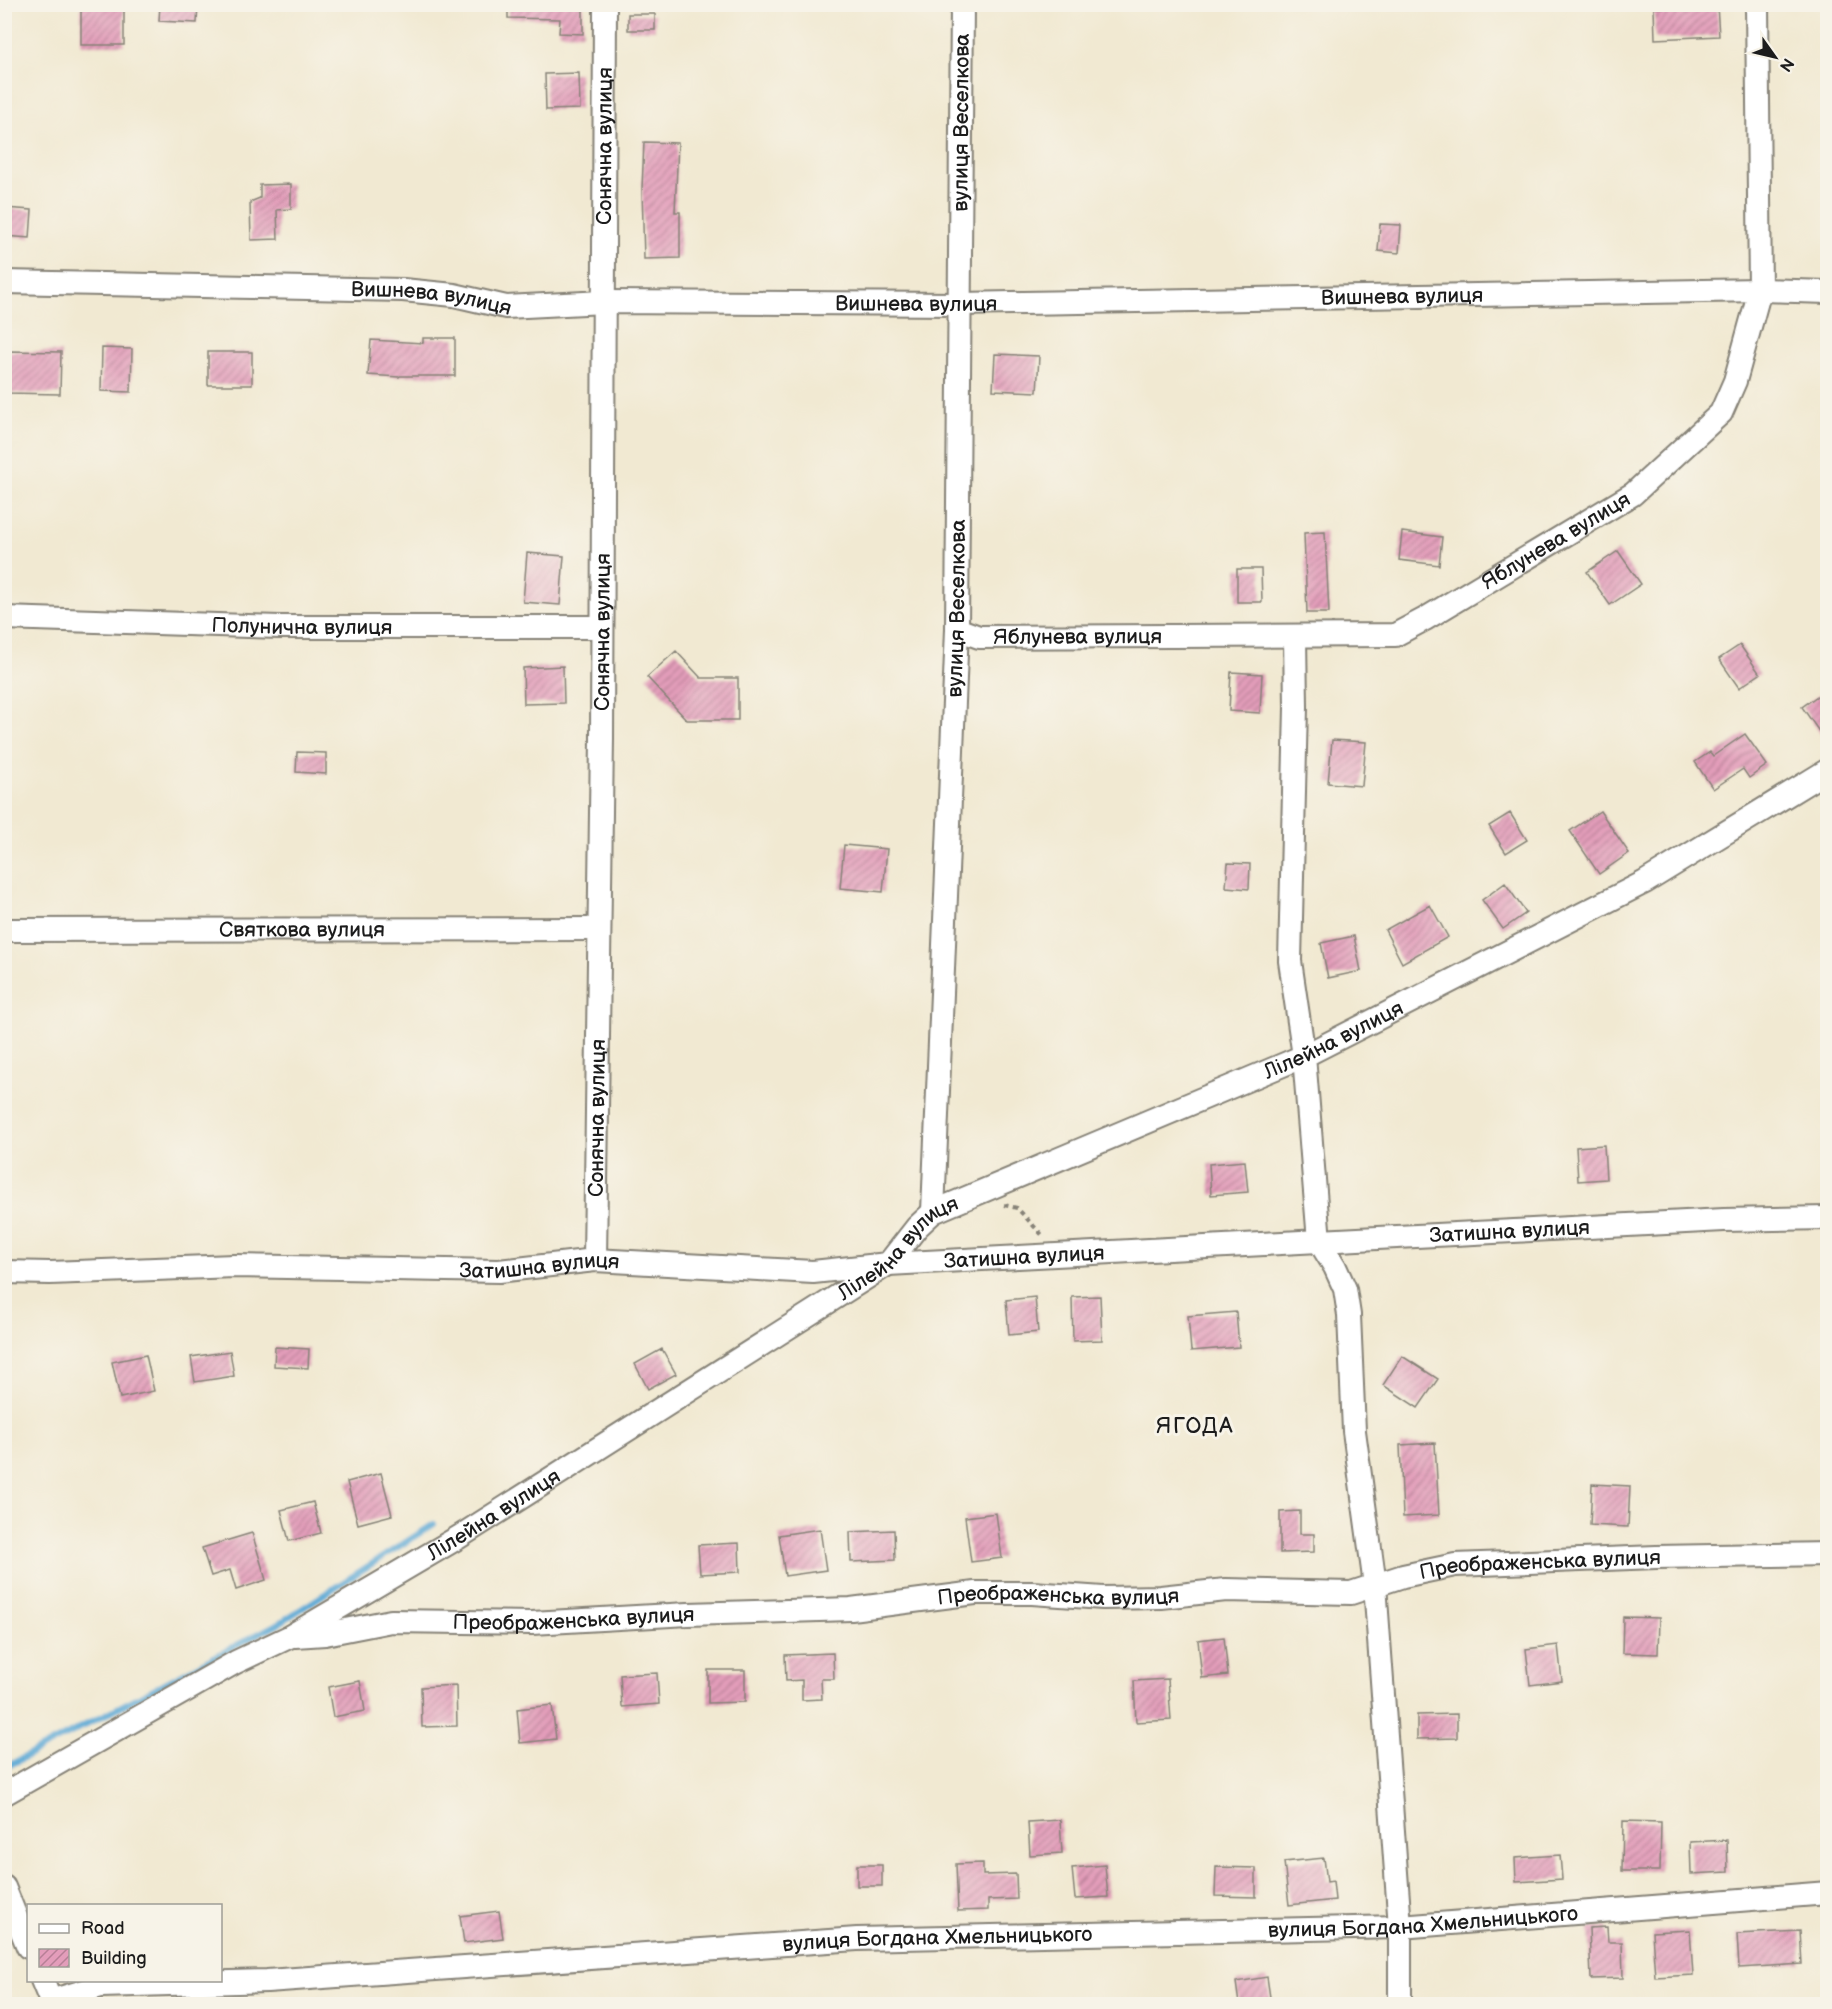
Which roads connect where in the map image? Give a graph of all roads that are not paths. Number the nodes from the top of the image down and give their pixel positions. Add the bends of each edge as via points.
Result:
1 (605, 4) edge
2 (962, 4) edge
3 (1757, 4) edge
4 (4, 282) edge
5 (1760, 290) junction
6 (1827, 292) edge
7 (604, 303) junction
8 (960, 304) junction
9 (4, 618) edge
10 (602, 627) junction
11 (957, 628) junction
12 (1295, 636) junction
13 (1827, 770) edge
14 (599, 929) junction
15 (4, 930) edge
16 (1304, 1056) junction
17 (933, 1212) junction
18 (1827, 1218) edge
19 (1319, 1240) junction
20 (595, 1260) junction
21 (888, 1264) junction
22 (4, 1272) edge
23 (1827, 1554) edge
24 (1375, 1585) junction
25 (289, 1637) junction
26 (4, 1794) edge
27 (4, 1887) edge
28 (1827, 1893) edge
29 (1400, 1927) junction
30 (27, 1944) edge
31 (48, 1995) edge
32 (1400, 2004) edge

1 - 7 street, Сонячна вулиця
2 - 8 street, вулиця Веселкова
3 - 5 street, Яблунева вулиця
4 - 7 street, Вишнева вулиця via 403,290 454,294 506,307
5 - 6 street, Вишнева вулиця
5 - 8 street, Вишнева вулиця
5 - 12 street, Яблунева вулиця via 1735,381 1721,413 1632,494 1395,635
7 - 8 street, Вишнева вулиця
7 - 10 street, Сонячна вулиця
8 - 11 street, вулиця Веселкова
9 - 10 street, Полунична вулиця via 280,627
10 - 14 street, Сонячна вулиця
11 - 12 street, Яблунева вулиця via 979,637
11 - 17 street, вулиця Веселкова
12 - 16 street via 1290,962
13 - 16 street, Лілейна вулиця via 1645,882
14 - 15 street, Святкова вулиця
14 - 20 street, Сонячна вулиця
16 - 17 street, Лілейна вулиця
16 - 19 street
17 - 21 street, Лілейна вулиця
18 - 19 street, Затишна вулиця
19 - 21 street, Затишна вулиця
19 - 24 street via 1345,1289 1354,1431
20 - 21 street, Затишна вулиця via 813,1272
20 - 22 street, Затишна вулиця via 499,1271 234,1266
21 - 25 street, Лілейна вулиця via 459,1537
23 - 24 street, Преображенська вулиця via 1455,1565
24 - 25 street, Преображенська вулиця via 1352,1593 1226,1590 1161,1597 975,1593 851,1609 532,1623 391,1621
24 - 29 street
25 - 26 street, Лілейна вулиця via 236,1662
27 - 30 street
28 - 29 street, вулиця Богдана Хмельницького
29 - 31 street, вулиця Богдана Хмельницького via 857,1939 267,1981 101,1986
29 - 32 street

